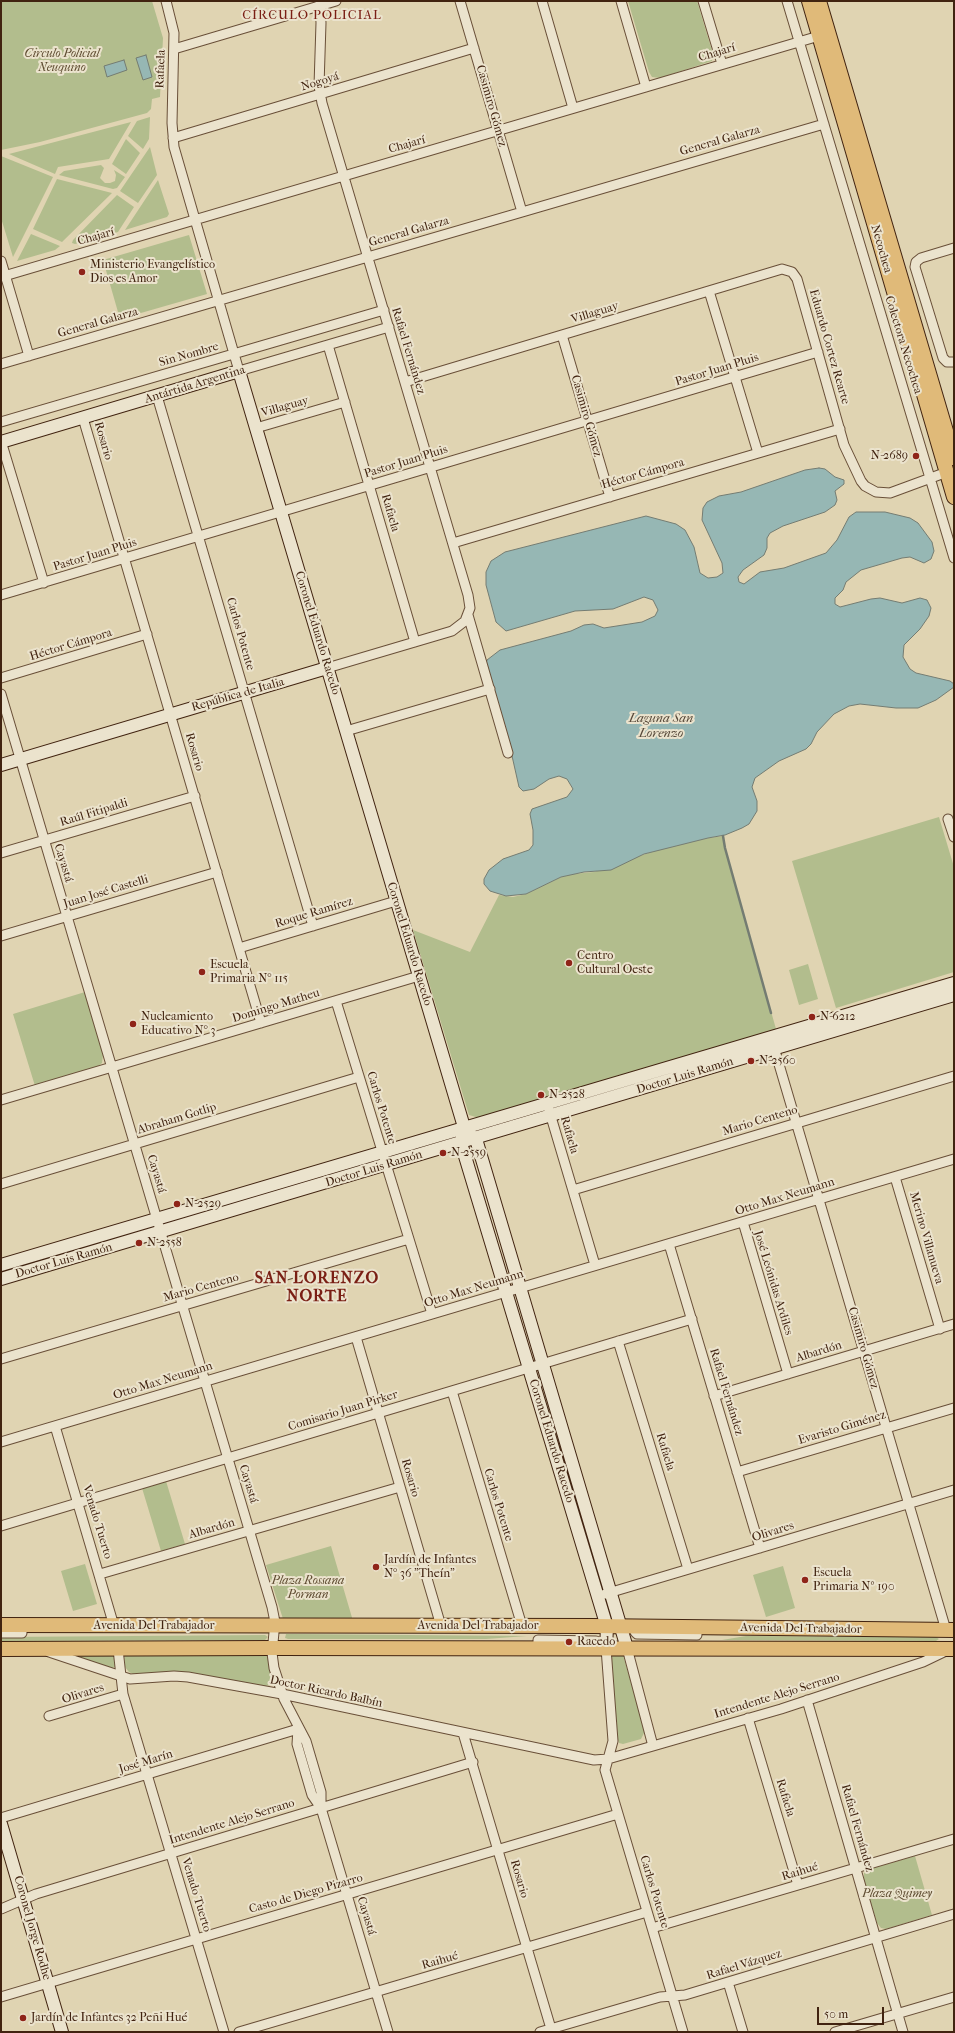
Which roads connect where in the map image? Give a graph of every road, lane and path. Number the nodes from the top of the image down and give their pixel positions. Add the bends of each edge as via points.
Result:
1 (166, 1) edge
2 (336, 1) edge
3 (460, 1) edge
4 (542, 1) edge
5 (621, 1) edge
6 (703, 1) edge
7 (787, 1) edge
8 (809, 1) edge
9 (820, 1) edge
10 (320, 3) edge
11 (819, 36) junction
12 (799, 42) junction
13 (474, 48) junction
14 (174, 49) junction
15 (722, 64) junction
16 (646, 87) junction
17 (320, 94) junction
18 (573, 108) junction
19 (824, 124) junction
20 (498, 130) junction
21 (173, 138) junction
22 (344, 176) junction
23 (522, 212) junction
24 (195, 220) junction
25 (954, 248) edge
26 (368, 257) junction
27 (1, 261) edge
28 (792, 272) joint
29 (3, 277) edge
30 (709, 291) junction
31 (219, 301) junction
32 (384, 310) junction
33 (389, 327) junction
34 (562, 335) junction
35 (328, 345) junction
36 (818, 352) junction
37 (234, 354) junction
38 (30, 356) junction
39 (950, 362) edge
40 (1, 364) edge
41 (239, 371) junction
42 (735, 377) junction
43 (405, 382) junction
44 (157, 396) junction
45 (344, 402) junction
46 (84, 418) junction
47 (587, 421) junction
48 (1, 422) edge
49 (256, 428) junction
50 (840, 429) junction
51 (1, 442) edge
52 (758, 453) junction
53 (954, 458) edge
54 (431, 468) junction
55 (950, 471) edge
56 (930, 479) junction
57 (369, 486) junction
58 (610, 497) junction
59 (954, 497) edge
60 (281, 512) junction
61 (199, 537) junction
62 (453, 543) junction
63 (954, 558) edge
64 (125, 559) junction
65 (44, 582) junction
66 (1, 595) edge
67 (468, 615) junction
68 (147, 634) junction
69 (414, 642) junction
70 (327, 668) junction
71 (1, 678) edge
72 (490, 689) junction
73 (245, 693) junction
74 (1, 694) edge
75 (171, 714) junction
76 (346, 731) junction
77 (508, 754) dead end
78 (20, 759) junction
79 (1, 765) edge
80 (195, 796) junction
81 (948, 819) dead end
82 (954, 837) edge
83 (44, 840) junction
84 (1, 853) edge
85 (217, 872) junction
86 (396, 901) junction
87 (67, 916) junction
88 (313, 926) junction
89 (1, 936) edge
90 (239, 948) junction
91 (419, 976) junction
92 (954, 983) edge
93 (954, 995) edge
94 (336, 1001) junction
95 (261, 1023) junction
96 (771, 1037) junction
97 (774, 1049) junction
98 (112, 1068) junction
99 (954, 1076) edge
100 (359, 1077) junction
101 (1, 1100) edge
102 (547, 1103) junction
103 (551, 1116) junction
104 (796, 1123) junction
105 (464, 1127) junction
106 (476, 1138) junction
107 (461, 1143) junction
108 (134, 1144) junction
109 (382, 1152) junction
110 (954, 1159) edge
111 (386, 1165) junction
112 (895, 1177) junction
113 (1, 1184) edge
114 (573, 1190) junction
115 (819, 1199) junction
116 (156, 1218) junction
117 (743, 1222) junction
118 (160, 1232) junction
119 (409, 1239) junction
120 (669, 1244) junction
121 (1, 1265) edge
122 (595, 1266) junction
123 (1, 1279) edge
124 (520, 1288) junction
125 (506, 1292) junction
126 (182, 1306) junction
127 (432, 1314) junction
128 (692, 1319) junction
129 (954, 1324) edge
130 (940, 1329) junction
131 (356, 1337) junction
132 (618, 1341) junction
133 (864, 1351) junction
134 (1, 1360) edge
135 (543, 1364) junction
136 (529, 1368) junction
137 (788, 1374) junction
138 (205, 1381) junction
139 (452, 1391) junction
140 (714, 1396) junction
141 (954, 1408) edge
142 (378, 1413) junction
143 (55, 1426) junction
144 (886, 1428) junction
145 (1, 1442) edge
146 (228, 1458) junction
147 (737, 1472) junction
148 (400, 1487) junction
149 (954, 1490) edge
150 (78, 1502) junction
151 (909, 1504) junction
152 (1, 1526) edge
153 (249, 1531) junction
154 (760, 1548) junction
155 (688, 1569) junction
156 (100, 1574) junction
157 (611, 1592) junction
158 (598, 1596) junction
159 (1, 1625) edge
160 (114, 1626) junction
161 (275, 1626) junction
162 (441, 1626) junction
163 (522, 1626) junction
164 (614, 1627) junction
165 (1, 1629) edge
166 (637, 1630) joint
167 (950, 1630) edge
168 (1, 1633) edge
169 (601, 1645) junction
170 (272, 1648) junction
171 (627, 1648) junction
172 (1, 1649) edge
173 (41, 1649) junction
174 (118, 1649) junction
175 (953, 1652) edge
176 (121, 1677) junction
177 (123, 1694) junction
178 (282, 1694) junction
179 (807, 1700) junction
180 (49, 1716) dead end
181 (748, 1718) junction
182 (298, 1729) junction
183 (463, 1733) junction
184 (653, 1746) junction
185 (608, 1759) junction
186 (473, 1762) junction
187 (147, 1774) junction
188 (321, 1808) junction
189 (618, 1814) junction
190 (1, 1818) edge
191 (1, 1824) edge
192 (954, 1839) edge
193 (498, 1850) junction
194 (170, 1853) junction
195 (856, 1868) junction
196 (798, 1885) junction
197 (347, 1895) junction
198 (23, 1900) junction
199 (1, 1909) edge
200 (647, 1912) junction
201 (954, 1914) edge
202 (652, 1928) junction
203 (876, 1938) junction
204 (196, 1939) junction
205 (527, 1947) junction
206 (728, 1982) junction
207 (48, 1983) junction
208 (376, 1992) junction
209 (673, 1996) junction
210 (1, 1997) edge
211 (954, 1997) edge
212 (898, 2013) junction
213 (551, 2030) edge
214 (62, 2032) edge
215 (224, 2032) edge
216 (239, 2032) edge
217 (388, 2032) edge
218 (540, 2032) edge
219 (683, 2032) edge
220 (743, 2032) edge
221 (835, 2032) edge
222 (903, 2032) edge

1 - 14 street, Rafaela via 174,33
2 - 10 street
3 - 13 street, Casimiro Gómez
4 - 18 street
5 - 16 street
6 - 15 street
7 - 12 street, Colectora Necochea
8 - 11 main road, Necochea
9 - 53 main road, Necochea
10 - 14 street
10 - 17 street, Rafael Fernández
11 - 12 street, Chajarí
11 - 55 main road, Necochea
12 - 15 street, Chajarí
12 - 19 street, Colectora Necochea
13 - 17 street, Nogoyá
13 - 20 street, Casimiro Gómez
14 - 21 street, Rafaela
15 - 16 street, Chajarí
16 - 18 street, Chajarí
17 - 21 street, Nogoyá
17 - 22 street, Rafael Fernández
18 - 20 street, Chajarí
19 - 23 street, General Galarza
19 - 56 street, Colectora Necochea
20 - 22 street, Chajarí
20 - 23 street, Casimiro Gómez
21 - 24 street, Coronel Eduardo Racedo
22 - 24 street, Chajarí
22 - 26 street, Rafael Fernández
23 - 26 street, General Galarza
24 - 29 street, Chajarí
24 - 31 street, Coronel Eduardo Racedo
25 - 39 street via 921,258 916,262 942,356
26 - 31 street, General Galarza
26 - 32 street, Rafael Fernández
27 - 29 street
28 - 30 street, Villaguay via 782,269
28 - 36 street, Eduardo Cortez Rearte via 797,279
29 - 38 street
30 - 34 street, Villaguay
30 - 42 street
31 - 37 street, Coronel Eduardo Racedo
31 - 38 street, General Galarza
32 - 33 street, Rafael Fernández
32 - 37 street, Sin Nombre
33 - 35 street, Antártida Argentina
33 - 43 street, Rafael Fernández
34 - 43 street, Villaguay
34 - 47 street, Casimiro Gómez
35 - 41 street, Antártida Argentina
35 - 45 street, Rafaela
36 - 42 street, Pastor Juan Pluis
36 - 50 street, Eduardo Cortez Rearte
37 - 41 street, Coronel Eduardo Racedo
37 - 48 street, Sin Nombre
38 - 40 street, General Galarza
41 - 44 street, Antártida Argentina
41 - 49 street, Coronel Eduardo Racedo
42 - 47 street, Pastor Juan Pluis
42 - 52 street
43 - 54 street, Rafael Fernández
44 - 46 street, Antártida Argentina
44 - 61 street, Carlos Potente
45 - 49 street, Villaguay
45 - 57 street, Rafaela
46 - 51 street, Antártida Argentina
46 - 64 street, Rosario
47 - 54 street, Pastor Juan Pluis
47 - 58 street, Casimiro Gómez
49 - 60 street, Coronel Eduardo Racedo
50 - 52 street, Héctor Cámpora
50 - 56 street, Eduardo Cortez Rearte via 857,476 870,490 890,493
51 - 65 street
52 - 58 street, Héctor Cámpora
54 - 57 street, Pastor Juan Pluis
54 - 62 street, Rafael Fernández
55 - 56 street
55 - 59 main road, Necochea
56 - 63 street, Colectora Necochea
57 - 60 street, Pastor Juan Pluis
57 - 69 street, Rafaela
58 - 62 street, Héctor Cámpora
60 - 61 street, Pastor Juan Pluis
60 - 70 street, Coronel Eduardo Racedo
61 - 64 street, Pastor Juan Pluis
61 - 73 street, Carlos Potente
62 - 67 street, Rafael Fernández via 468,595
64 - 65 street, Pastor Juan Pluis
64 - 68 street, Rosario
65 - 66 street, Pastor Juan Pluis
67 - 69 street, República de Italia via 460,626 452,631
67 - 72 street, Rafael Fernández
68 - 71 street, Héctor Cámpora
68 - 75 street, Rosario
69 - 70 street, República de Italia
70 - 73 street, República de Italia
70 - 76 street, Coronel Eduardo Racedo
72 - 76 street
72 - 77 street, Rafael Fernández
73 - 75 street, República de Italia
73 - 88 street, Carlos Potente
74 - 78 street, Cayastá
75 - 78 street, República de Italia
75 - 80 street, Rosario
76 - 86 street, Coronel Eduardo Racedo
78 - 79 street, República de Italia
78 - 83 street, Cayastá
80 - 83 street, Raúl Fitipaldi
80 - 85 street, Rosario
81 - 82 street
83 - 84 street, Raúl Fitipaldi
83 - 87 street, Cayastá
85 - 87 street, Juan José Castelli
85 - 90 street, Rosario
86 - 88 street, Roque Ramírez
86 - 91 street, Coronel Eduardo Racedo
87 - 89 street, Juan José Castelli
87 - 98 street, Cayastá
88 - 90 street, Roque Ramírez
90 - 95 street, Rosario
91 - 94 street, Domingo Matheu
91 - 105 street, Coronel Eduardo Racedo
92 - 96 street, Doctor Luis Ramón
93 - 97 street, Doctor Luis Ramón
94 - 95 street, Domingo Matheu
94 - 100 street, Carlos Potente
95 - 98 street, Domingo Matheu
96 - 97 street, Casimiro Gómez
96 - 102 street, Doctor Luis Ramón
97 - 103 street, Doctor Luis Ramón
97 - 104 street, Casimiro Gómez
98 - 101 street, Domingo Matheu
98 - 108 street, Cayastá
99 - 104 street, Mario Centeno
100 - 108 street, Abraham Gotlip
100 - 109 street, Carlos Potente
102 - 103 street, Rafaela
102 - 105 street, Doctor Luis Ramón
103 - 106 street, Doctor Luis Ramón
103 - 114 street, Rafaela
104 - 114 street, Mario Centeno
104 - 115 street, Casimiro Gómez
105 - 106 street
105 - 107 street, Coronel Eduardo Racedo
105 - 109 street, Doctor Luis Ramón
106 - 107 street, Doctor Luis Ramón
106 - 124 street, Coronel Eduardo Racedo
107 - 111 street, Doctor Luis Ramón
107 - 125 street, Coronel Eduardo Racedo
108 - 113 street, Abraham Gotlip
108 - 116 street, Cayastá
109 - 111 street, Carlos Potente
109 - 116 street, Doctor Luis Ramón
110 - 112 street, Otto Max Neumann
111 - 118 street, Doctor Luis Ramón
111 - 119 street, Carlos Potente
112 - 115 street, Otto Max Neumann
112 - 130 street, Merino Villanueva
114 - 122 street, Rafaela
115 - 117 street, Otto Max Neumann
115 - 133 street, Casimiro Gómez
116 - 118 street, Cayastá
116 - 121 street, Doctor Luis Ramón
117 - 120 street, Otto Max Neumann
117 - 137 street, José Leónidas Ardiles
118 - 123 street, Doctor Luis Ramón
118 - 126 street, Cayastá
119 - 126 street, Mario Centeno
119 - 127 street, Carlos Potente
120 - 122 street, Otto Max Neumann
120 - 128 street, Rafael Fernández
122 - 124 street, Otto Max Neumann
124 - 125 street, Otto Max Neumann
124 - 135 street, Coronel Eduardo Racedo
125 - 127 street, Otto Max Neumann
125 - 136 street, Coronel Eduardo Racedo
126 - 134 street, Mario Centeno
126 - 138 street, Cayastá
127 - 131 street, Otto Max Neumann
128 - 132 street, Comisario Juan Pirker
128 - 140 street, Rafael Fernández
129 - 130 street, Albardón
130 - 133 street, Albardón
131 - 138 street, Otto Max Neumann
131 - 142 street, Rosario
132 - 135 street, Comisario Juan Pirker
132 - 155 street, Rafaela
133 - 137 street, Albardón
133 - 144 street, Casimiro Gómez
135 - 136 street, Comisario Juan Pirker
135 - 157 street, Coronel Eduardo Racedo
136 - 139 street, Comisario Juan Pirker
136 - 158 street, Coronel Eduardo Racedo
137 - 140 street, Albardón
138 - 143 street, Otto Max Neumann
138 - 146 street, Cayastá
139 - 142 street, Comisario Juan Pirker
139 - 163 street, Carlos Potente
140 - 147 street, Rafael Fernández
141 - 144 street, Evaristo Giménez
142 - 146 street, Comisario Juan Pirker
142 - 148 street, Rosario
143 - 145 street, Otto Max Neumann
143 - 150 street, Venado Tuerto
144 - 147 street, Evaristo Giménez
144 - 151 street, Casimiro Gómez
146 - 150 street, Comisario Juan Pirker
146 - 153 street, Cayastá
147 - 154 street, Rafael Fernández
148 - 153 street, Albardón
148 - 162 street, Rosario
149 - 151 street, Olivares
150 - 152 street, Comisario Juan Pirker
150 - 156 street, Venado Tuerto
151 - 154 street, Olivares
151 - 167 street, Casimiro Gómez
153 - 156 street, Albardón
153 - 161 street, Cayastá via 274,1612
154 - 155 street, Olivares
155 - 157 street, Olivares
156 - 160 street, Venado Tuerto
157 - 158 street, Olivares
157 - 164 street, Coronel Eduardo Racedo
158 - 164 street, Coronel Eduardo Racedo
159 - 160 main road, Avenida Del Trabajador
160 - 161 main road, Avenida Del Trabajador
161 - 162 main road, Avenida Del Trabajador
161 - 170 street, Cayastá
162 - 163 main road, Avenida Del Trabajador
163 - 164 main road, Avenida Del Trabajador
164 - 167 main road, Avenida Del Trabajador
164 - 169 street, Coronel Eduardo Racedo
164 - 171 street, Coronel Eduardo Racedo
165 - 168 street via 22,1629 22,1633
166 - 166 street via 637,1634 697,1635 697,1631
167 - 175 main road, Casimiro Gómez
169 - 169 street via 538,1644 538,1640
169 - 170 main road, Avenida Del Trabajador
169 - 171 main road, Avenida Del Trabajador
169 - 185 street, Coronel Eduardo Racedo via 613,1741
170 - 174 main road, Avenida Del Trabajador
170 - 178 street, Cayastá via 274,1668
171 - 175 main road, Avenida Del Trabajador
171 - 184 street, Coronel Eduardo Racedo
172 - 173 main road, Avenida Del Trabajador
173 - 174 main road, Avenida Del Trabajador
173 - 176 street, Doctor Ricardo Balbín
174 - 176 street, Venado Tuerto
175 - 179 street, Intendente Alejo Serrano
176 - 177 street, Venado Tuerto
176 - 178 street, Doctor Ricardo Balbín via 139,1680 182,1676
177 - 180 street, Olivares
177 - 187 street, Venado Tuerto
178 - 182 street, Cayastá
178 - 183 street, Doctor Ricardo Balbín
179 - 181 street, Intendente Alejo Serrano
179 - 195 street, Rafael Fernández
181 - 184 street, Intendente Alejo Serrano
181 - 196 street, Rafaela
182 - 187 street, José Marín
182 - 188 street, Cayastá via 297,1741 312,1795
183 - 185 street, Doctor Ricardo Balbín via 587,1760
183 - 186 street, Rosario
184 - 185 street, Intendente Alejo Serrano
185 - 189 street, Carlos Potente via 605,1770
186 - 188 street, Intendente Alejo Serrano
186 - 193 street, Rosario
187 - 190 street, José Marín
187 - 194 street, Venado Tuerto
188 - 194 street, Intendente Alejo Serrano
188 - 197 street, Cayastá
189 - 193 street, Casto de Diego Pizarro
189 - 200 street, Carlos Potente
191 - 198 street, Coronel Jorge Rodhe
192 - 195 street, Raihué
193 - 197 street, Casto de Diego Pizarro
193 - 205 street, Rosario
194 - 198 street, Intendente Alejo Serrano
194 - 204 street, Venado Tuerto
195 - 196 street, Raihué
195 - 203 street, Rafael Fernández
196 - 202 street, Raihué
197 - 204 street, Casto de Diego Pizarro
197 - 208 street, Cayastá
198 - 199 street, Intendente Alejo Serrano
198 - 207 street, Coronel Jorge Rodhe
200 - 202 street, Carlos Potente
200 - 205 street, Raihué
201 - 203 street, Rafael Vázquez
202 - 209 street, Carlos Potente
203 - 206 street, Rafael Vázquez
203 - 212 street, Rafael Fernández
204 - 207 street, Casto de Diego Pizarro
204 - 215 street, Venado Tuerto
205 - 208 street, Raihué
205 - 213 street, Rosario
206 - 209 street, Rafael Vázquez via 682,1996
206 - 220 street
207 - 210 street, Casto de Diego Pizarro
207 - 214 street, Coronel Jorge Rodhe
208 - 216 street, Raihué
208 - 217 street, Cayastá
209 - 213 street, Rafael Vázquez via 660,1997
209 - 219 street, Carlos Potente
211 - 212 street
212 - 221 street
212 - 222 street, Rafael Fernández
213 - 218 street, Rafael Vázquez

